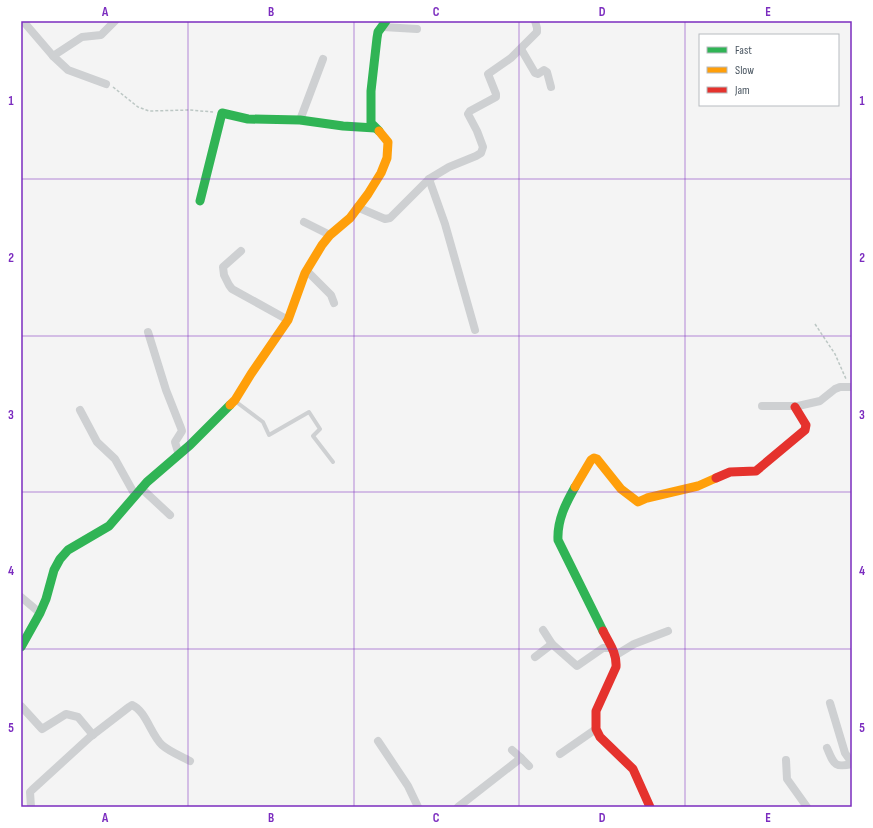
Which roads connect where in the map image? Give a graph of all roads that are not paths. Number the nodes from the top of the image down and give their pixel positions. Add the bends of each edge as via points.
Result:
1 (23, 21) edge
2 (115, 21) edge
3 (535, 21) edge
4 (385, 24) edge
5 (417, 29) dead end
6 (521, 48) junction
7 (53, 56) junction
8 (323, 59) dead end
9 (106, 84) road end
10 (551, 87) dead end
11 (300, 120) junction
12 (375, 128) junction
13 (429, 179) junction
14 (200, 201) dead end
15 (357, 207) junction
16 (304, 222) dead end
17 (330, 234) junction
18 (241, 251) dead end
19 (307, 271) junction
20 (334, 303) dead end
21 (288, 320) junction
22 (475, 330) dead end
23 (148, 332) dead end
24 (852, 388) edge
25 (235, 400) junction
26 (762, 406) dead end
27 (795, 406) junction
28 (80, 410) dead end
29 (179, 454) junction
30 (333, 462) dead end
31 (138, 492) junction
32 (170, 515) dead end
33 (21, 597) edge
34 (40, 613) junction
35 (543, 630) dead end
36 (668, 631) dead end
37 (22, 642) edge
38 (552, 644) junction
39 (614, 651) junction
40 (535, 657) dead end
41 (830, 703) dead end
42 (21, 706) edge
43 (596, 729) junction
44 (93, 735) junction
45 (378, 741) dead end
46 (827, 748) dead end
47 (512, 750) dead end
48 (560, 754) dead end
49 (521, 758) junction
50 (190, 760) dead end
51 (786, 760) dead end
52 (852, 763) edge
53 (529, 766) dead end
54 (31, 807) edge
55 (418, 807) edge
56 (458, 807) edge
57 (650, 807) edge
58 (807, 807) edge

1 - 7 street
2 - 7 street via 101,35 82,37
3 - 6 street via 537,32
4 - 5 street
4 - 12 street via 378,32 371,91 370,116
6 - 10 street via 535,73 544,70 547,72
6 - 13 street via 488,74 496,97 468,114 478,131 483,147 481,153
7 - 9 street via 73,73
8 - 11 street
11 - 12 street
11 - 14 street via 248,119 222,114
12 - 15 street via 388,142 387,158 382,173
13 - 15 street via 390,218 385,219
13 - 22 street via 445,224
15 - 17 street via 350,218
16 - 17 street
17 - 19 street
18 - 21 street via 223,268 229,285
19 - 20 street via 331,295
19 - 21 street
21 - 25 street
23 - 29 street via 182,431 175,442
24 - 27 street via 840,387 820,401
25 - 29 street
25 - 30 lane via 263,422 269,435 309,412 320,429 313,436
26 - 27 street
27 - 39 street via 806,425 805,430 756,471 730,472 698,486 640,502 631,498 612,480 597,459 591,460 569,496 556,534
28 - 31 street via 97,442 115,459
29 - 31 street
31 - 32 street
31 - 34 street via 109,526 64,554 54,570
33 - 34 street
34 - 37 street
35 - 38 street
36 - 39 street
38 - 39 street via 577,666 604,648
38 - 40 street
39 - 43 street via 616,667 596,712
41 - 52 street via 845,752
42 - 44 street via 42,729 66,714 78,717
43 - 48 street
43 - 57 street via 600,738 633,769
44 - 50 street via 132,705 142,714 162,745
44 - 54 street via 30,792
45 - 55 street via 408,786
46 - 52 street via 831,759 837,765
47 - 49 street
49 - 53 street
49 - 56 street
51 - 58 street via 787,779

